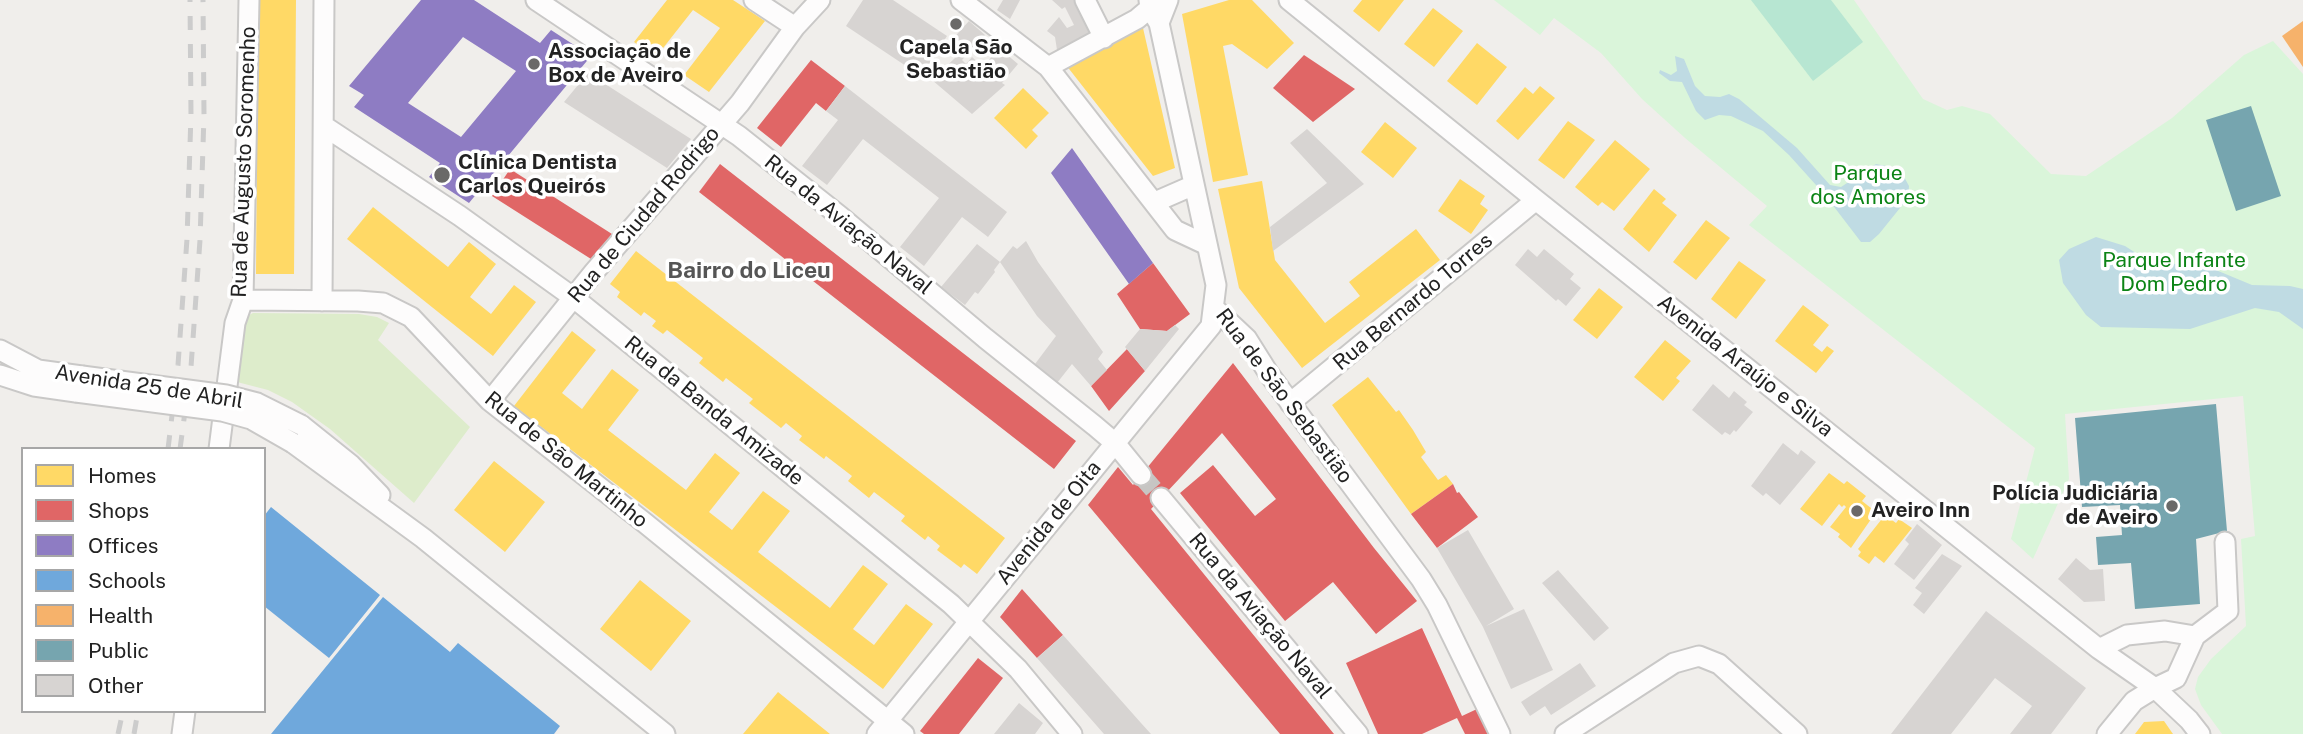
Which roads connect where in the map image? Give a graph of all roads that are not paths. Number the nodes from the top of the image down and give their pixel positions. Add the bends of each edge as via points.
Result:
1 (248, 0) edge
2 (324, 0) edge
3 (536, 0) edge
4 (754, 0) edge
5 (820, 0) edge
6 (961, 0) edge
7 (1085, 0) edge
8 (1289, 0) edge
9 (1156, 8) edge
10 (795, 27) junction
11 (1104, 38) junction
12 (1048, 67) junction
13 (721, 124) junction
14 (324, 127) junction
15 (1194, 185) junction
16 (1536, 200) junction
17 (1155, 202) junction
18 (1207, 245) junction
19 (574, 298) junction
20 (243, 300) junction
21 (322, 301) junction
22 (1215, 309) junction
23 (0, 350) edge
24 (0, 375) edge
25 (0, 384) edge
26 (79, 384) junction
27 (34, 386) junction
28 (489, 401) junction
29 (1290, 403) junction
30 (1115, 443) junction
31 (219, 447) edge
32 (1141, 475) tunnel mouth
33 (1161, 498) tunnel mouth
34 (2225, 542) dead end
35 (969, 621) junction
36 (2195, 636) junction
37 (2099, 649) junction
38 (2155, 688) junction
39 (185, 713) edge
40 (882, 727) edge
41 (182, 734) edge
42 (665, 734) edge
43 (904, 734) edge
44 (1072, 734) edge
45 (1358, 734) edge
46 (1500, 734) edge
47 (1565, 734) edge
48 (1797, 734) edge
49 (2107, 734) edge
50 (2200, 734) edge

1 - 20 street, Rua de Augusto Soromenho
2 - 14 street
3 - 13 street, Rua da Aviação Naval
4 - 10 street
5 - 10 street, Rua de Ciudad Rodrigo
6 - 12 street
7 - 11 street
8 - 16 street, Avenida Araújo e Silva
9 - 11 street
9 - 15 street, Rua de São Sebastião
10 - 13 street, Rua de Ciudad Rodrigo
11 - 12 street
12 - 17 street
13 - 19 street, Rua de Ciudad Rodrigo
13 - 30 street, Rua da Aviação Naval
14 - 19 street, Rua da Banda Amizade
14 - 21 street
15 - 17 street
15 - 18 street, Rua de São Sebastião
16 - 29 street, Rua Bernardo Torres
16 - 37 street, Avenida Araújo e Silva
17 - 18 street via 1175,230
18 - 22 street, Rua de São Sebastião via 1216,285
19 - 28 street, Rua de Ciudad Rodrigo
19 - 35 street, Rua da Banda Amizade
20 - 21 street, Rua de São Martinho
20 - 31 street, Rua de Augusto Soromenho via 235,323
21 - 28 street, Rua de São Martinho via 383,303 411,317
22 - 29 street, Rua de São Sebastião via 1247,339
22 - 30 street, Avenida de Oita via 1212,326
23 - 26 street, Avenida 25 de Abril
24 - 27 street, Avenida 25 de Abril
25 - 27 street
26 - 27 street, Avenida 25 de Abril
26 - 42 street, Avenida 25 de Abril, bridge via 222,411 297,434
28 - 40 street, Rua de São Martinho via 645,523
29 - 46 street, Rua de São Sebastião via 1421,579
30 - 32 street, Rua da Aviação Naval
30 - 35 street, Avenida de Oita
33 - 45 street, Rua da Aviação Naval
34 - 36 street via 2228,611
35 - 40 street, Avenida de Oita
35 - 44 street, Rua da Banda Amizade
36 - 37 street via 2165,631 2127,635
36 - 38 street via 2176,678
37 - 38 street, Avenida Araújo e Silva
38 - 49 street via 2134,701
38 - 50 street, Avenida Araújo e Silva
39 - 41 street
40 - 43 street, Rua de São Martinho
47 - 48 street via 1674,663 1699,656 1719,664

